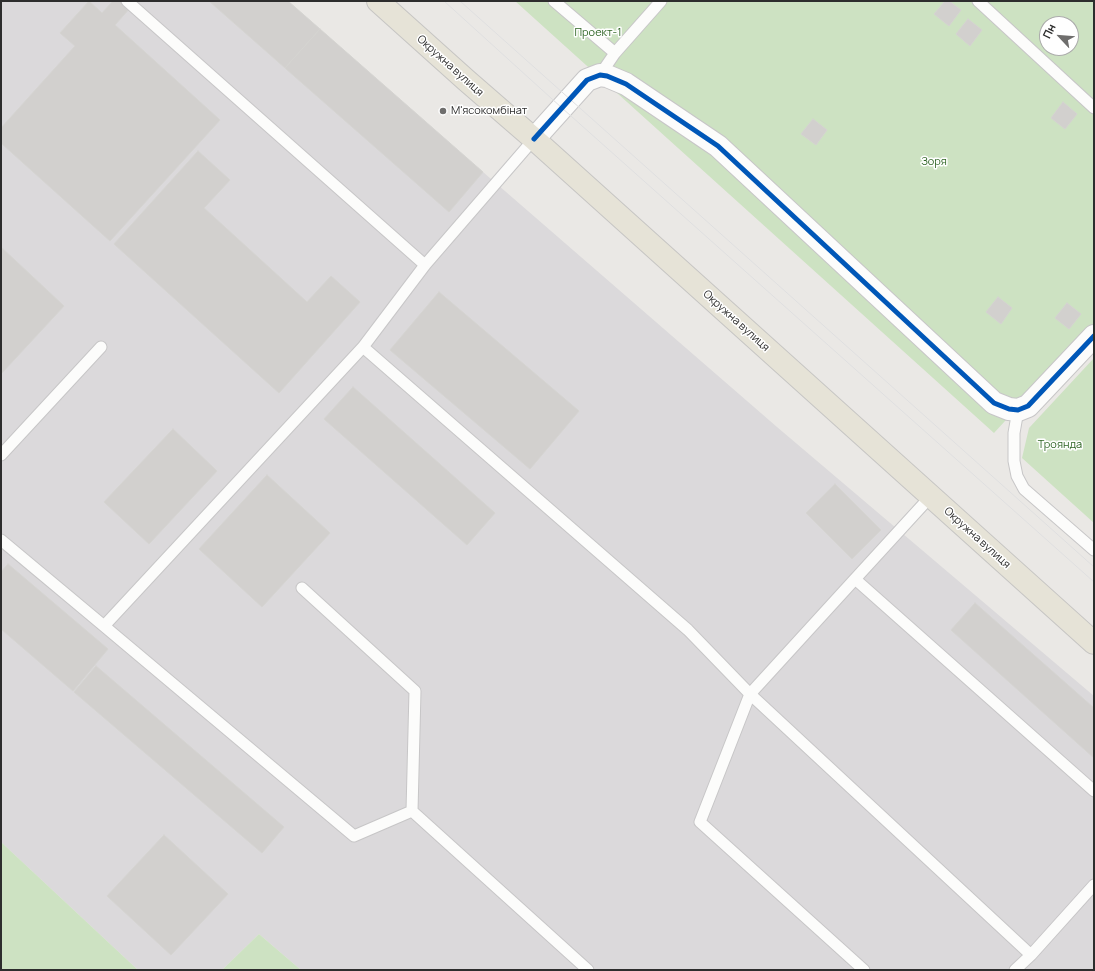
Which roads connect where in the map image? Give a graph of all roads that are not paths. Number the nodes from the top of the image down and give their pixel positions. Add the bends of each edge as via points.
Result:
1 (127, 1) edge
2 (378, 1) edge
3 (554, 1) edge
4 (661, 1) edge
5 (978, 1) edge
6 (615, 53) junction
7 (600, 75) junction
8 (1094, 108) edge
9 (534, 139) junction
10 (425, 265) junction
11 (1094, 336) edge
12 (363, 347) junction
13 (101, 348) dead end
14 (1018, 410) junction
15 (1, 455) edge
16 (931, 496) junction
17 (1, 540) edge
18 (1094, 550) edge
19 (855, 579) junction
20 (302, 588) dead end
21 (104, 626) junction
22 (1094, 643) edge
23 (750, 694) junction
24 (1094, 791) edge
25 (412, 811) junction
26 (1094, 885) edge
27 (1031, 955) junction
28 (588, 970) edge
29 (864, 970) edge
30 (1015, 970) edge

1 - 10 lane
2 - 9 main road, Окружна вулиця
3 - 6 lane
4 - 6 lane
5 - 8 lane
6 - 7 lane
7 - 9 street via 587,80
7 - 14 street via 626,84 718,146 994,403
9 - 10 lane
9 - 16 main road, Окружна вулиця
10 - 12 lane
11 - 14 street via 1028,406
12 - 21 lane
12 - 23 lane via 688,630
13 - 15 lane
14 - 18 lane via 1014,433 1014,462 1020,482 1024,489
16 - 19 lane
16 - 22 main road, Окружна вулиця
17 - 21 lane
19 - 23 lane
19 - 24 lane
20 - 25 lane via 414,691
21 - 25 lane via 354,836
23 - 27 lane
23 - 29 lane via 700,822
25 - 28 lane
26 - 27 lane
27 - 30 lane

